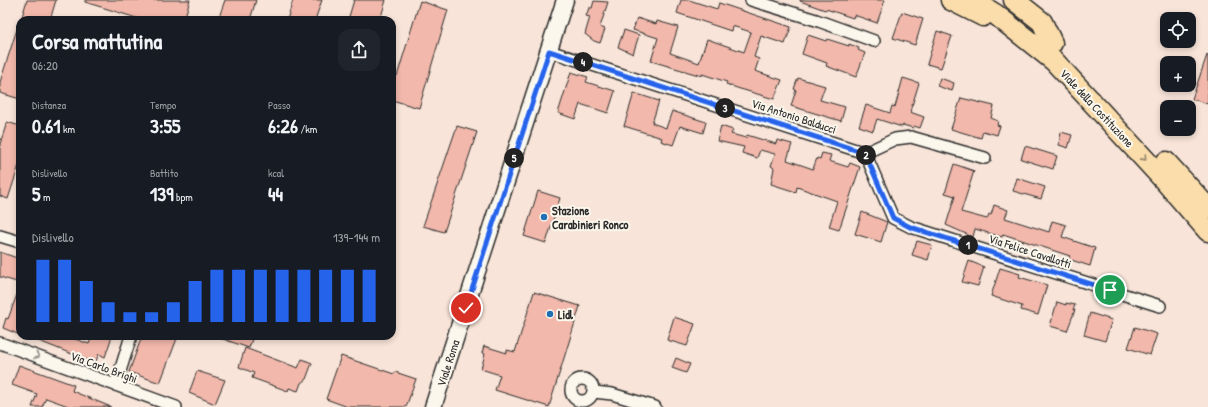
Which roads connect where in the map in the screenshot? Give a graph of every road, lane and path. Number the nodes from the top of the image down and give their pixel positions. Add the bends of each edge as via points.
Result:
1 (565, 0) edge
2 (751, 0) edge
3 (951, 0) edge
4 (972, 0) edge
5 (999, 0) edge
6 (1014, 0) edge
7 (874, 41) dead end
8 (549, 51) junction
9 (1053, 52) junction
10 (865, 153) junction
11 (985, 158) dead end
12 (1208, 208) edge
13 (1208, 231) edge
14 (0, 236) edge
15 (16, 241) edge
16 (1160, 306) dead end
17 (130, 340) edge
18 (0, 343) edge
19 (116, 384) junction
20 (594, 392) junction
21 (576, 404) edge
22 (176, 407) edge
23 (433, 407) edge
24 (655, 407) edge

1 - 8 main road, Viale Roma
2 - 7 street
3 - 9 highway via 984,17 1031,52
4 - 9 highway, Viale della Costituzione
5 - 9 highway, Viale della Costituzione
6 - 9 highway via 1042,22
8 - 10 street, Via Antonio Balducci
8 - 23 main road, Viale Roma
9 - 12 highway, Viale della Costituzione via 1150,145
9 -> 13 highway, Viale della Costituzione
10 - 11 street via 895,139 911,137
10 - 16 street, Via Felice Cavallotti via 893,218 910,227
14 - 15 street
17 - 19 street
18 -> 19 street, Via Carlo Brighi
19 - 22 street, Via Carlo Brighi
20 - 21 street via 588,400
20 - 21 street via 590,382 584,379 577,380 571,388
20 - 24 street via 612,394

